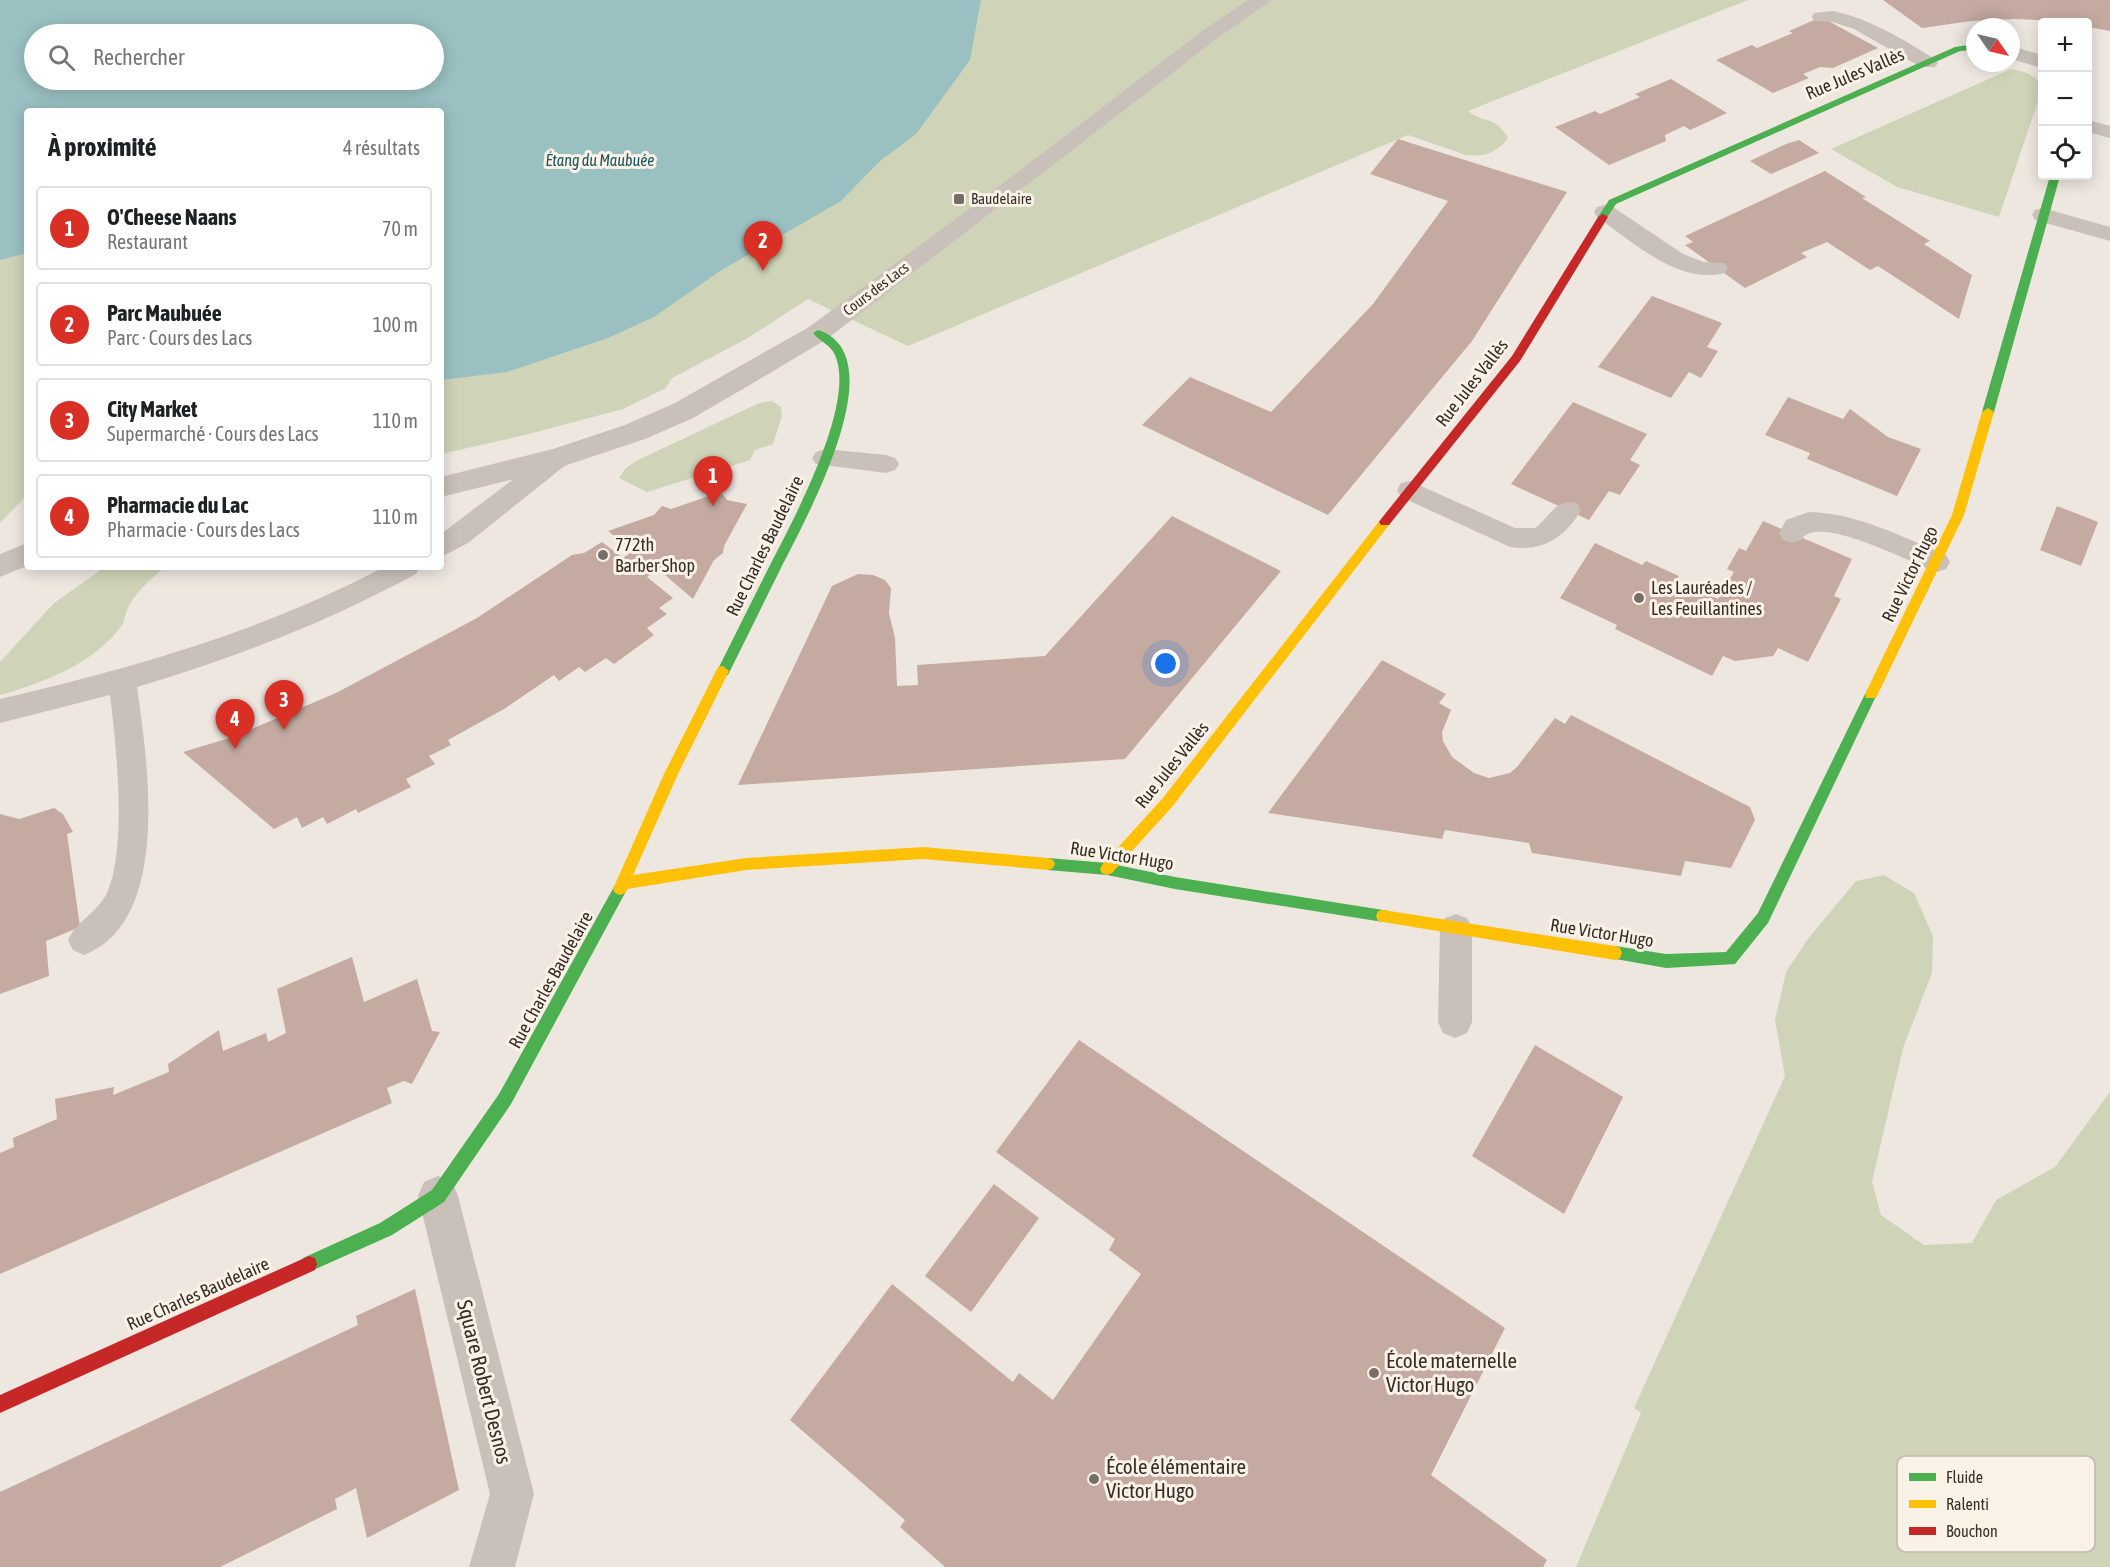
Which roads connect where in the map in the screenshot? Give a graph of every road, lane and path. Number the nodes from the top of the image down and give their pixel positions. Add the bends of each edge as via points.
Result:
1 (1262, 0) edge
2 (1821, 17) dead end
3 (1966, 48) edge
4 (2020, 55) edge
5 (2038, 60) edge
6 (1928, 63) junction
7 (2092, 127) edge
8 (2110, 132) edge
9 (2054, 180) edge
10 (1605, 212) junction
11 (2043, 215) junction
12 (2110, 234) edge
13 (1717, 268) dead end
14 (818, 333) junction
15 (558, 458) junction
16 (825, 458) junction
17 (886, 464) dead end
18 (444, 486) edge
19 (1410, 490) junction
20 (1568, 510) dead end
21 (1791, 533) dead end
22 (444, 545) edge
23 (24, 555) edge
24 (1937, 562) junction
25 (0, 566) edge
26 (402, 570) edge
27 (122, 679) junction
28 (0, 711) edge
29 (1107, 869) junction
30 (624, 883) junction
31 (1456, 928) junction
32 (84, 940) dead end
33 (1455, 1022) dead end
34 (438, 1196) junction
35 (0, 1404) edge
36 (492, 1567) edge

1 - 14 street, Cours des Lacs via 1204,39
2 - 6 lane via 1830,15 1853,21
3 - 6 street, Rue Jules Vallès
4 - 5 street
6 - 10 street, Rue Jules Vallès via 1612,202
7 - 8 lane
9 - 11 street, Rue Victor Hugo
10 - 13 lane via 1687,266 1708,271
10 - 19 street, Rue Jules Vallès via 1516,358
11 - 12 lane
11 - 24 street, Rue Victor Hugo via 1958,515
14 - 15 street, Cours des Lacs via 682,411
14 - 16 street, Rue Charles Baudelaire via 833,343 842,357 843,374 838,423
15 - 18 street, Cours des Lacs
15 - 22 lane
16 - 17 lane
16 - 30 street, Rue Charles Baudelaire via 809,500 671,774
19 - 20 lane via 1523,540 1546,535
19 - 29 street, Rue Jules Vallès via 1167,803
21 - 24 lane via 1804,523 1832,522
23 - 25 street
24 - 31 street, Rue Victor Hugo via 1763,918 1730,959 1666,961
26 - 27 lane via 372,587 245,641
27 - 28 lane
27 - 32 lane via 132,748 130,860 122,895 112,913
29 - 30 street, Rue Victor Hugo via 923,853 768,862
29 - 31 street, Rue Victor Hugo
30 - 34 street, Rue Charles Baudelaire via 505,1099
31 - 33 lane
34 - 35 street, Rue Charles Baudelaire via 386,1229
34 - 36 street, Square Robert Desnos via 512,1494

